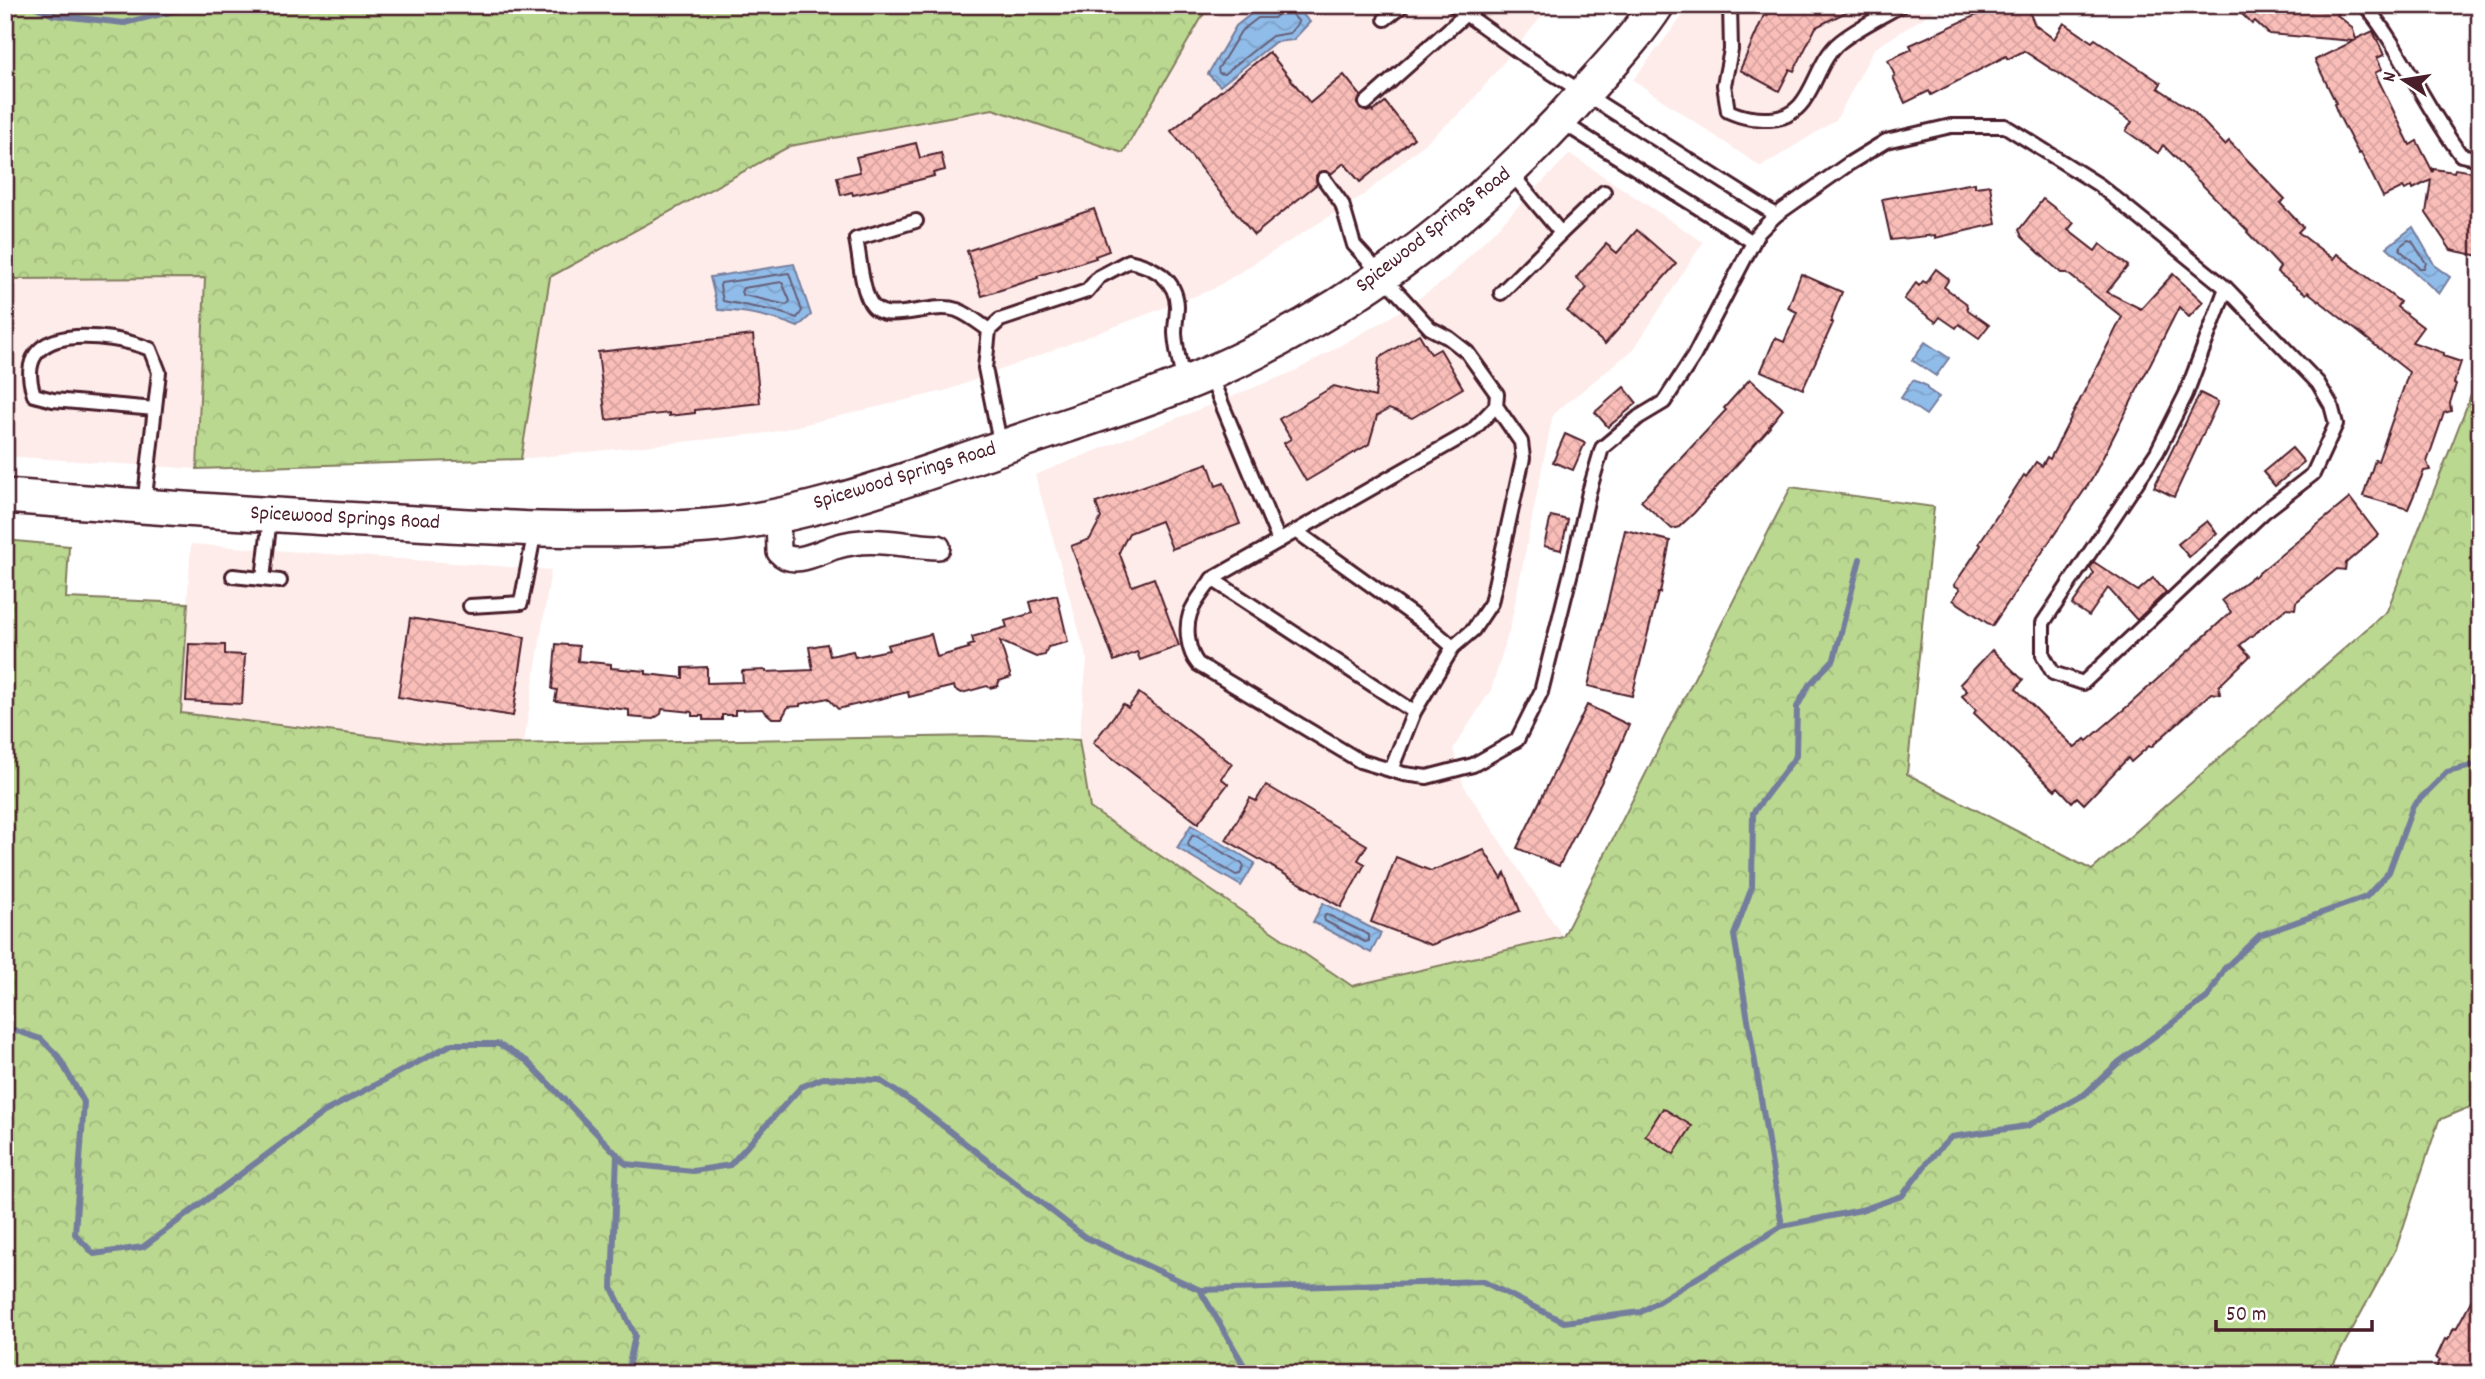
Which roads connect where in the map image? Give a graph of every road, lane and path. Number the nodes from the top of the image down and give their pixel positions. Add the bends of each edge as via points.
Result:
1 (1403, 5) edge
2 (1453, 5) edge
3 (1657, 5) edge
4 (1730, 5) edge
5 (1900, 5) edge
6 (2365, 5) edge
7 (1466, 14) junction
8 (1385, 19) dead end
9 (1583, 94) junction
10 (1366, 103) dead end
11 (1559, 120) junction
12 (2480, 159) edge
13 (1509, 172) junction
14 (1324, 179) dead end
15 (1604, 192) dead end
16 (1776, 215) junction
17 (916, 221) dead end
18 (1561, 233) junction
19 (1753, 242) junction
20 (1382, 277) junction
21 (2226, 288) junction
22 (1501, 293) dead end
23 (989, 330) junction
24 (1196, 377) junction
25 (1496, 406) junction
26 (155, 409) junction
27 (1001, 447) junction
28 (5, 496) edge
29 (144, 506) junction
30 (778, 514) junction
31 (270, 515) junction
32 (536, 528) junction
33 (1296, 531) junction
34 (1279, 541) junction
35 (938, 547) dead end
36 (233, 576) dead end
37 (263, 579) junction
38 (1212, 579) junction
39 (280, 581) dead end
40 (470, 606) dead end
41 (1453, 647) junction
42 (1414, 712) junction
43 (1391, 770) junction

1 - 8 lane
2 - 7 lane
3 - 9 main road, Spicewood Springs Road via 1636,36
4 - 5 lane via 1731,50 1724,85 1728,111 1746,119 1784,118 1802,104 1838,43
6 - 12 lane via 2384,29 2442,130 2461,155
7 - 9 lane
7 - 10 lane
9 - 11 main road, Spicewood Springs Road
9 - 16 lane
11 - 13 main road, Spicewood Springs Road
11 - 19 lane
13 - 18 lane
13 - 20 main road, Spicewood Springs Road
14 - 20 lane via 1342,204 1354,246
15 - 18 lane
16 - 19 lane
16 - 21 lane via 1886,141 1951,126 2005,126 2099,185
17 - 23 lane via 856,239 871,304 878,312 891,315 929,307 956,310
18 - 22 lane
19 - 43 lane via 1664,402 1602,448 1541,692 1517,740 1474,765 1427,777
20 - 24 main road, Spicewood Springs Road via 1310,322
20 - 25 lane via 1430,328 1467,352 1497,394
21 - 21 lane via 2318,383 2336,424 2313,474 2264,512 2104,665 2083,683 2053,673 2043,655 2043,623 2157,452 2186,394
23 - 24 lane via 1000,320 1087,291 1099,277 1129,261 1147,264 1173,288 1175,332
23 - 27 lane via 985,368
24 - 27 main road, Spicewood Springs Road
24 - 34 lane
25 - 33 lane via 1472,431
25 - 41 lane via 1521,442 1523,458 1492,603 1473,630
26 - 26 lane via 159,372 150,349 128,340 65,336 48,342 33,358 29,379 34,395
26 - 29 lane
27 - 30 main road, Spicewood Springs Road via 842,500
28 - 29 main road, Spicewood Springs Road
29 - 31 main road, Spicewood Springs Road
30 - 32 main road, Spicewood Springs Road via 713,526 644,530
30 - 35 street via 779,552 788,558 873,541
31 - 32 main road, Spicewood Springs Road
31 - 37 lane
32 - 40 lane via 521,603
33 - 34 lane
33 - 41 lane
34 - 38 lane
36 - 37 lane
37 - 39 lane
38 - 42 lane
38 - 43 lane via 1190,614 1189,645 1198,664 1360,761
41 - 42 lane
42 - 43 lane

